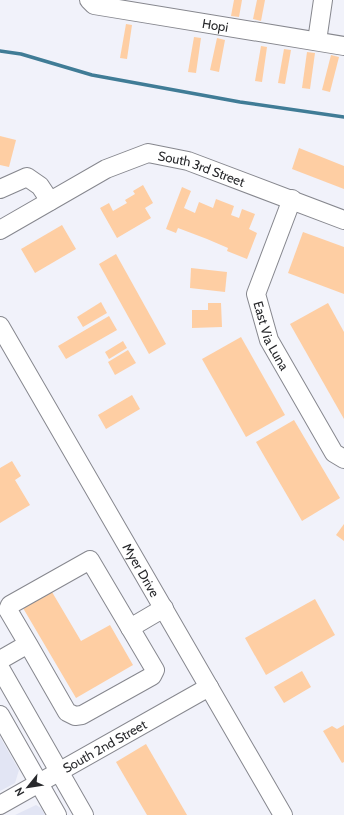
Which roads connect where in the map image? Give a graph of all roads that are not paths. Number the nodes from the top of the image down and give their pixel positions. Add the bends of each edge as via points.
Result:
1 (89, 0) edge
2 (323, 0) edge
3 (317, 41) junction
4 (344, 46) edge
5 (0, 189) edge
6 (292, 199) junction
7 (50, 201) junction
8 (344, 220) edge
9 (0, 230) edge
10 (0, 326) edge
11 (344, 459) edge
12 (164, 608) junction
13 (130, 628) junction
14 (28, 644) junction
15 (0, 660) edge
16 (0, 668) edge
17 (209, 687) junction
18 (0, 715) edge
19 (60, 772) junction
20 (39, 783) junction
21 (0, 805) edge
22 (57, 815) edge
23 (84, 815) edge
24 (283, 815) edge

1 - 3 street, Hopi via 94,5
2 - 3 street
3 - 4 street, Hopi
5 - 7 street via 27,177 40,186
6 - 7 street, South 3rd Street via 188,161 148,153 106,169
6 - 8 street, South 3rd Street
6 - 11 street, East Via Luna via 256,294 269,340 334,453
7 - 9 street, South 3rd Street
10 - 12 street, Myer Drive
12 - 13 street
12 - 17 street, Myer Drive
13 - 14 street via 90,560 10,605 8,610
13 - 14 street via 155,670 152,676 82,715 75,716 67,712
14 - 15 street
16 - 19 street
17 - 19 street, South 2nd Street
17 - 24 street, Myer Drive
18 - 20 street
19 - 20 street, South 2nd Street
19 - 23 street
20 - 21 street, South 2nd Street
20 - 22 street

